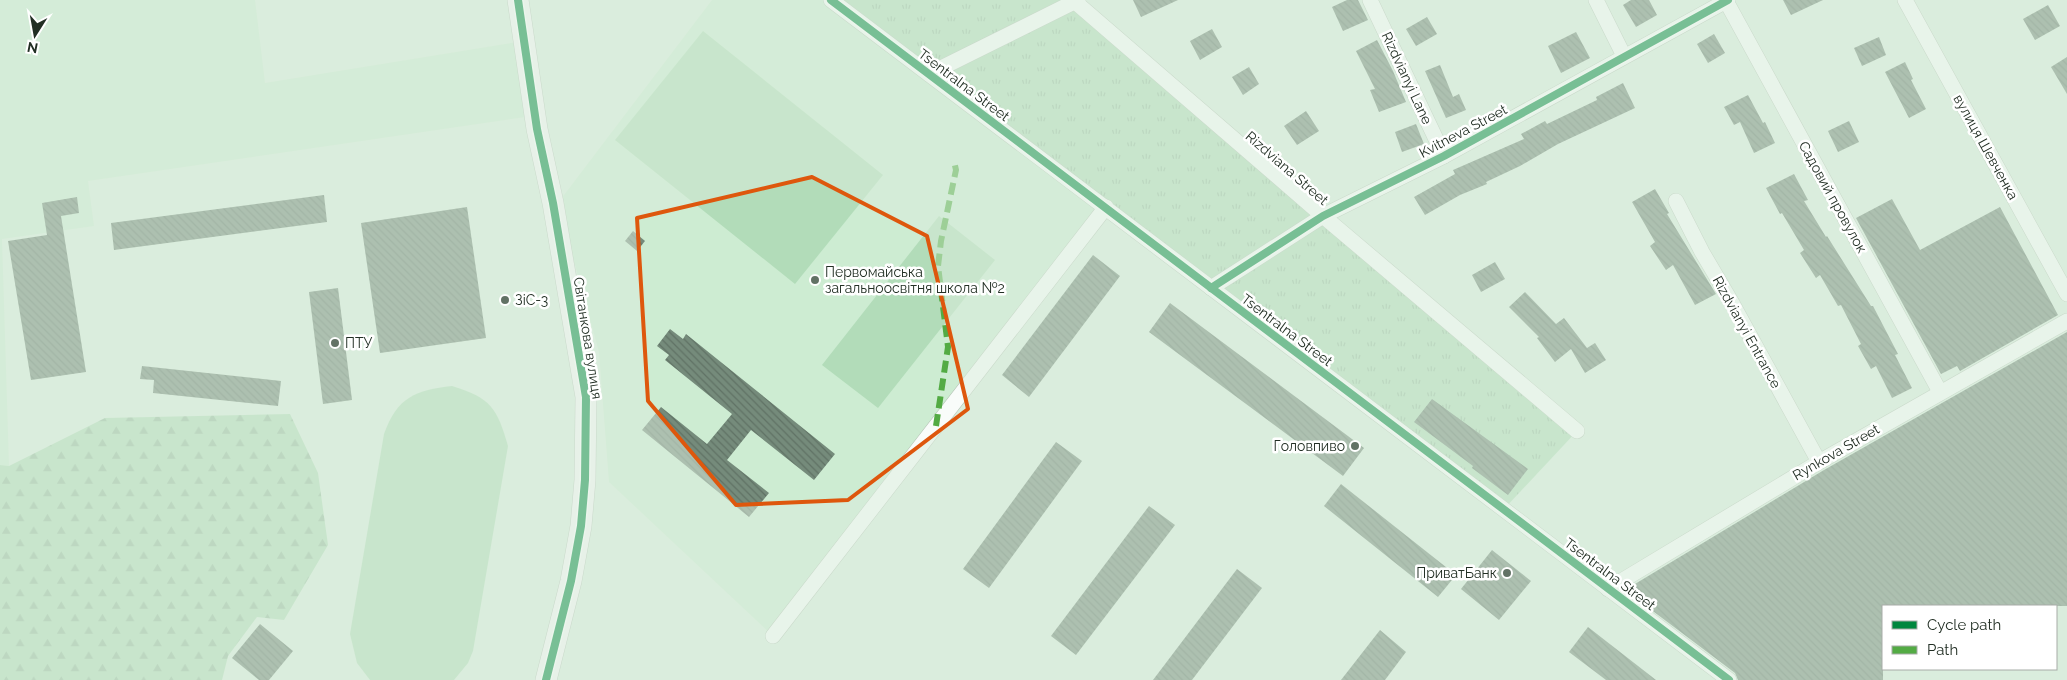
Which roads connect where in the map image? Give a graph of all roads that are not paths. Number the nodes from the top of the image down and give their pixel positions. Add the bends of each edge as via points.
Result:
1 (518, 0) edge
2 (831, 0) edge
3 (1370, 0) edge
4 (1596, 0) edge
5 (1905, 0) edge
6 (1075, 1) edge
7 (1727, 1) edge
8 (1624, 56) junction
9 (929, 74) junction
10 (1444, 156) junction
11 (1676, 201) dead end
12 (1106, 208) junction
13 (1323, 216) junction
14 (1211, 288) junction
15 (2067, 294) edge
16 (2067, 321) edge
17 (1940, 392) junction
18 (1577, 431) dead end
19 (1819, 462) junction
20 (1608, 589) junction
21 (772, 636) dead end
22 (546, 680) edge
23 (1729, 680) edge

1 - 22 street, Світанкова вулиця via 537,129 586,398 581,526
2 - 9 street, Tsentralna Street
3 - 10 street, Rizdvianyi Lane
4 - 8 street
5 - 15 street, вулиця Шевченка
6 - 9 street
6 - 13 street, Rizdviana Street
7 - 8 street, Kvitneva Street
7 - 17 street, Садовий провулок
8 - 10 street, Kvitneva Street
9 - 12 street, Tsentralna Street
10 - 13 street, Kvitneva Street
11 - 19 street, Rizdvianyi Entrance
12 - 14 street, Tsentralna Street
12 - 21 street
13 - 14 street, Kvitneva Street
13 - 18 street, Rizdviana Street
14 - 20 street, Tsentralna Street
16 - 17 street, Rynkova Street
17 - 19 street, Rynkova Street
19 - 20 street, Rynkova Street
20 - 23 street, Tsentralna Street

